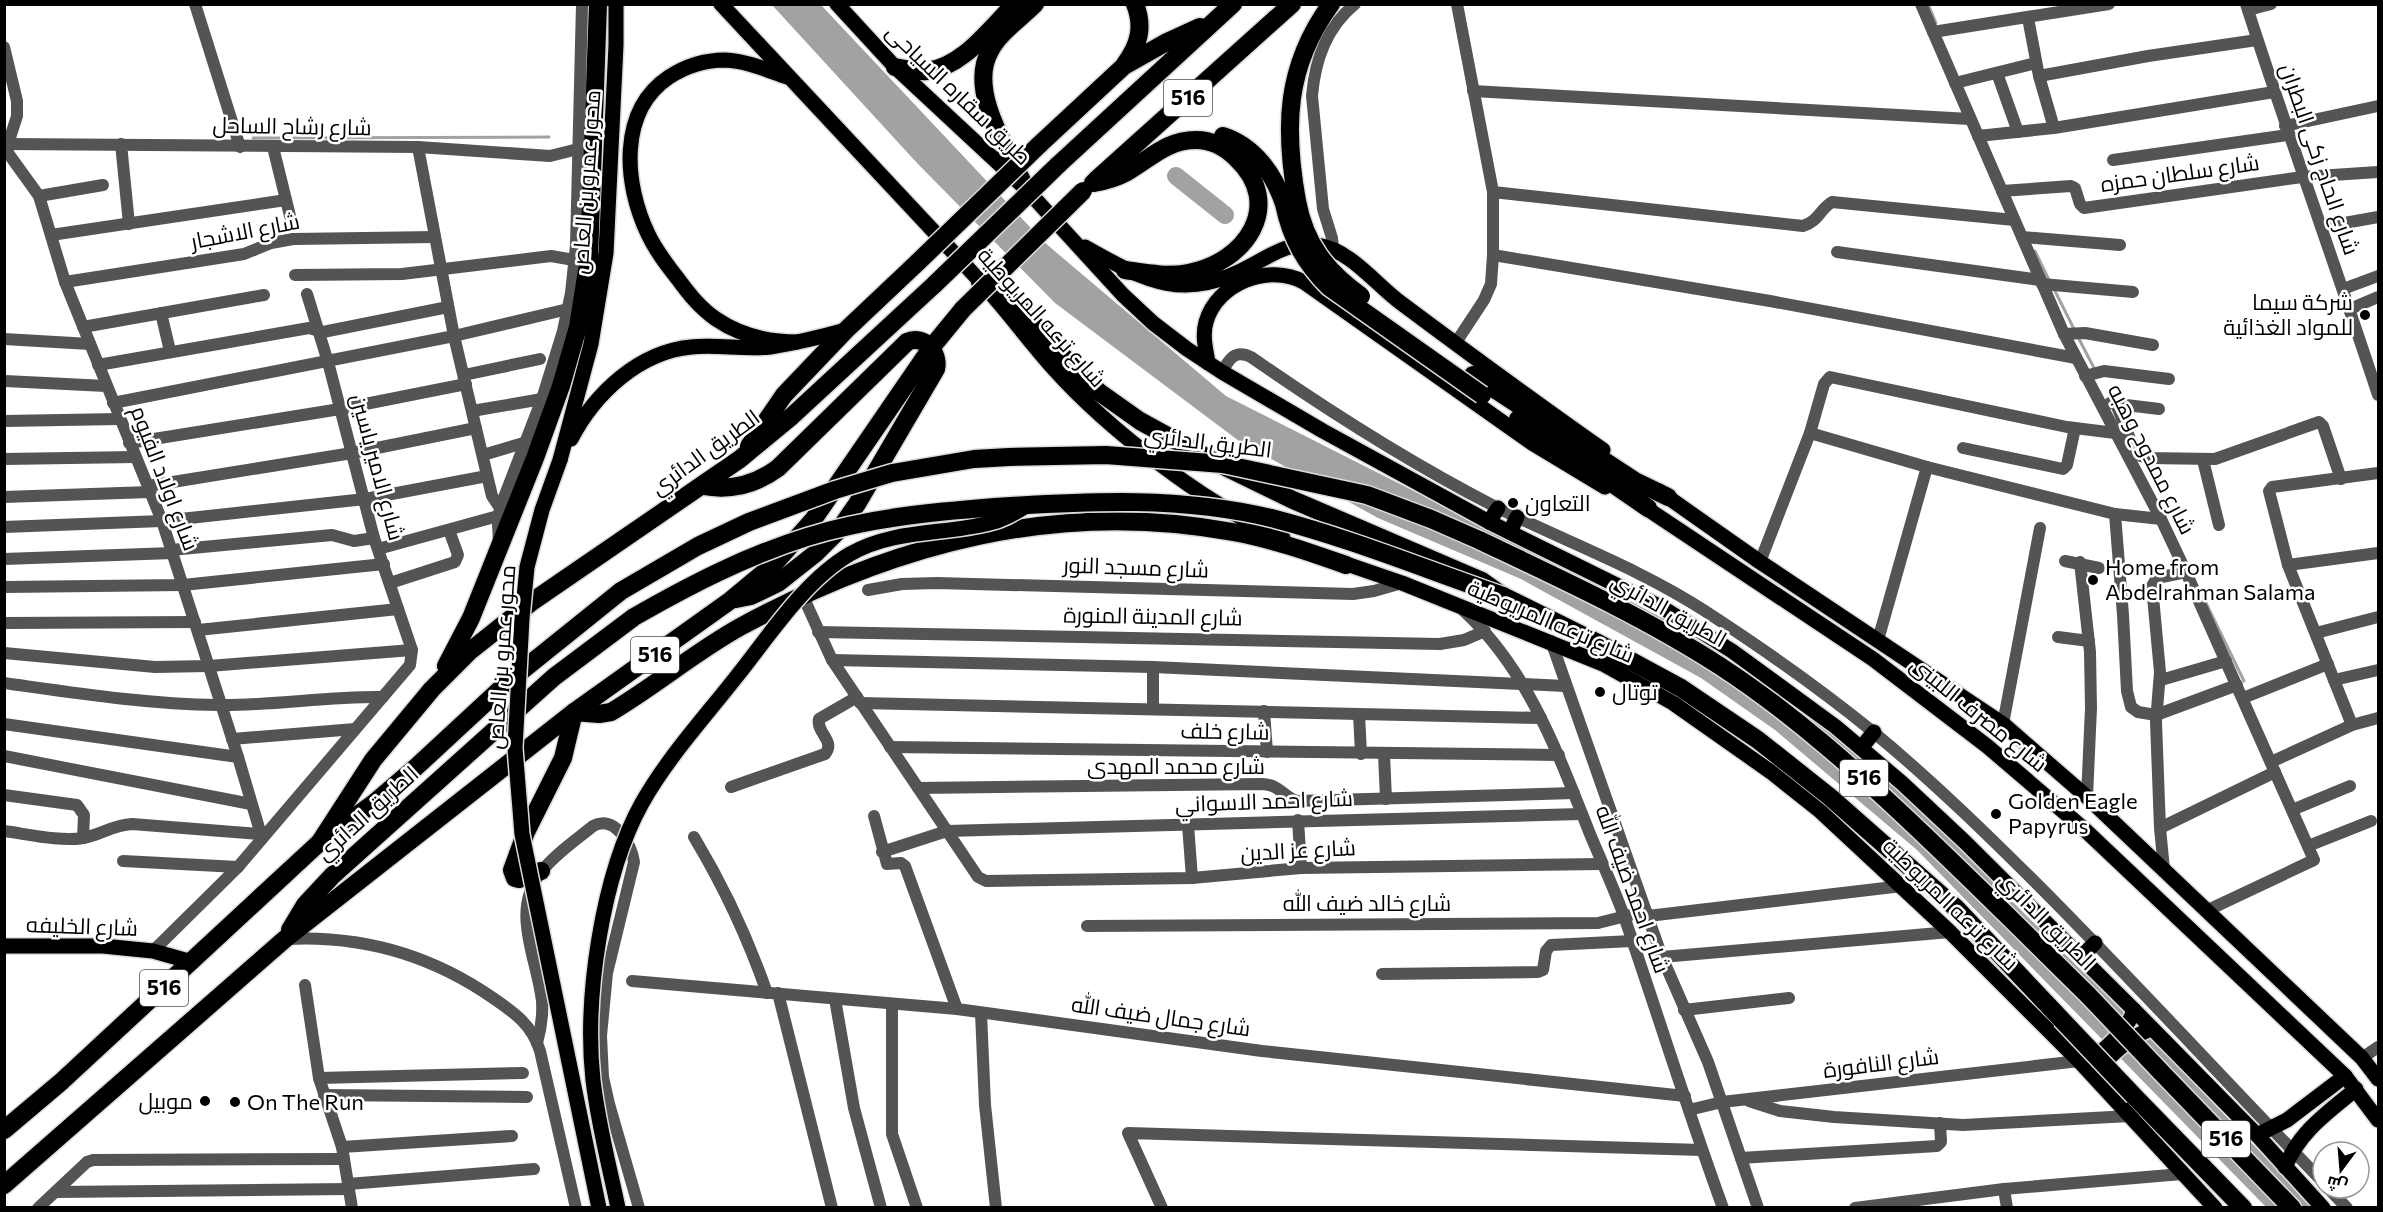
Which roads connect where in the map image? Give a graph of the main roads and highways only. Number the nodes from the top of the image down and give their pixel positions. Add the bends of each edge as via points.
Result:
1 (598, 4) edge
2 (616, 4) edge
3 (721, 4) edge
4 (837, 4) edge
5 (1014, 4) edge
6 (1035, 4) edge
7 (1135, 4) edge
8 (1233, 4) edge
9 (1292, 4) edge
10 (1331, 4) edge
11 (1216, 20) junction
12 (1124, 66) junction
13 (895, 67) junction
14 (790, 78) junction
15 (1178, 142) junction
16 (1088, 187) junction
17 (1026, 189) junction
18 (1290, 202) junction
19 (1074, 241) junction
20 (1333, 249) junction
21 (1125, 270) junction
22 (980, 282) junction
23 (1304, 282) junction
24 (846, 330) junction
25 (797, 342) junction
26 (931, 348) junction
27 (1208, 363) junction
28 (740, 459) junction
29 (560, 460) junction
30 (703, 486) junction
31 (1668, 497) junction
32 (1029, 505) junction
33 (1498, 508) road end
34 (1648, 508) junction
35 (1517, 517) road end
36 (1489, 522) junction
37 (1510, 532) junction
38 (1346, 565) junction
39 (1503, 596) junction
40 (731, 600) junction
41 (432, 689) junction
42 (574, 712) junction
43 (1874, 732) road end
44 (1861, 748) junction
45 (2101, 811) junction
46 (2086, 831) junction
47 (320, 842) junction
48 (542, 871) road end
49 (285, 939) junction
50 (2095, 943) road end
51 (4, 946) edge
52 (2081, 957) junction
53 (192, 962) junction
54 (2134, 1010) junction
55 (2152, 1029) junction
56 (2079, 1061) junction
57 (2345, 1076) junction
58 (2378, 1077) edge
59 (2097, 1082) junction
60 (2356, 1089) junction
61 (2379, 1120) edge
62 (4, 1130) edge
63 (2257, 1135) junction
64 (2285, 1167) junction
65 (4, 1185) edge
66 (614, 1188) junction
67 (599, 1208) edge
68 (618, 1208) edge
69 (626, 1208) edge
70 (2215, 1208) edge
71 (2243, 1208) edge
72 (2292, 1208) edge
73 (2323, 1208) edge

1 - 41 highway via 590,247 583,304 561,386 500,546 471,618
2 - 29 main road, محور عمرو بن العاص via 604,265 591,344
3 - 14 main road
4 - 13 main road, طريق سقاره السياحى
5 - 13 highway via 980,40 946,66 919,71
6 - 17 highway via 996,41 983,72 986,100
7 - 12 highway via 1140,38
8 - 11 highway, الطريق الدائري / 516
9 - 16 highway, الطريق الدائري / 516
10 - 18 highway via 1306,45 1291,95
11 - 12 highway
11 - 28 highway, الطريق الدائري / 516, bridge via 792,417
12 - 24 highway, bridge
13 - 17 main road, طريق سقاره السياحى
14 - 22 main road, شارع ترعه المريوطية
14 - 25 main road via 723,60 676,72 641,106 633,128 631,164 634,193 648,235 701,307 729,327 755,338
15 - 16 highway via 1125,173
15 - 18 highway via 1208,133 1233,140 1266,167
15 - 21 highway via 1216,143 1240,161 1257,192 1255,223 1240,249 1206,268 1162,275
16 - 26 highway, الطريق الدائري / 516, bridge via 963,309
17 - 19 main road
18 - 31 highway, bridge via 1313,249 1333,274 1473,375 1635,481
18 - 34 highway, bridge via 1291,231 1299,251 1329,287
19 - 21 main road
19 - 27 main road via 1138,309
20 - 21 main road via 1291,245 1241,271 1196,285 1162,283
20 - 23 main road via 1317,253 1308,261
20 - 31 main road, شارع مصرف اللبينى via 1455,344
22 - 38 main road, شارع ترعه المريوطية via 1056,370 1160,462 1244,519
22 - 39 highway via 1015,303 1063,358 1119,407 1293,500 1465,573
23 - 27 main road via 1286,274 1267,273 1226,292 1207,319 1204,335
23 - 34 main road, شارع مصرف اللبينى via 1552,456
24 - 25 main road
24 - 28 highway via 777,402
25 - 29 main road via 768,347 690,347 660,354 611,385 575,432
26 - 30 highway via 915,340 907,342 770,474 733,488
26 - 40 highway, الطريق الدائري / 516 via 813,520 774,564
26 - 40 highway via 936,356 936,369 839,530 778,583 751,596
27 - 36 main road
28 - 30 highway, الطريق الدائري / 516
29 - 67 main road, محور عمرو بن العاص, bridge via 527,567 515,748 522,834
30 - 41 highway, الطريق الدائري / 516 via 511,617
31 - 45 main road, شارع مصرف اللبينى via 2003,724
32 - 39 highway, الطريق الدائري / 516, bridge via 1161,503 1248,514 1360,546
32 - 49 highway, الطريق الدائري / 516, bridge via 887,520 808,537 716,572 634,616 554,677 332,876 305,905
32 - 66 main road, bridge via 992,523 889,537 835,564 776,627 646,796 618,864 601,933 592,997 593,1078
33 - 36 main road
34 - 46 main road, شارع مصرف اللبينى via 1873,659 1987,746
35 - 37 main road
36 - 37 main road
37 - 44 main road via 1663,608 1768,675
38 - 42 highway via 1232,532 1144,522 1085,521 987,533 892,558 802,594 736,629 611,712
38 - 56 main road, شارع ترعه المريوطية via 1551,641 1631,679 1713,729 1820,811 1950,932
39 - 71 highway, الطريق الدائري / 516, bridge via 1681,688 1758,740 1830,797 1956,908
40 - 42 highway, الطريق الدائري / 516
41 - 47 highway, الطريق الدائري / 516 via 363,772
42 - 48 highway via 563,758 526,832 512,870 519,879
42 - 49 highway, الطريق الدائري / 516
43 - 44 main road
44 - 52 main road via 1934,812
45 - 46 main road
45 - 58 main road, شارع مصرف اللبينى
46 - 57 main road, شارع مصرف اللبينى
47 - 53 highway, الطريق الدائري / 516
47 - 72 highway, الطريق الدائري / 516, bridge via 374,803 509,681 621,591 698,546 749,522 892,473 974,459 1106,456 1223,464 1325,485 1396,505 1479,540 1664,632 1721,667 1855,770 2096,1004
49 - 65 highway, الطريق الدائري / 516
50 - 52 main road
51 - 53 main road, شارع الخليفه via 103,946 153,951
52 - 54 main road
53 - 62 highway, الطريق الدائري / 516
54 - 55 main road
54 - 56 main road, bridge via 2125,1029 2090,1059
55 - 59 main road, bridge via 2138,1035 2102,1065
55 - 63 main road
56 - 59 main road, شارع ترعه المريوطية
57 - 60 main road, شارع مصرف اللبينى
57 - 63 main road via 2273,1129
59 - 70 main road, شارع ترعه المريوطية
60 - 61 main road, شارع مصرف اللبينى
60 - 64 main road via 2308,1129
63 - 64 main road
64 - 73 main road
66 - 68 main road, bridge
66 - 69 main road, bridge

